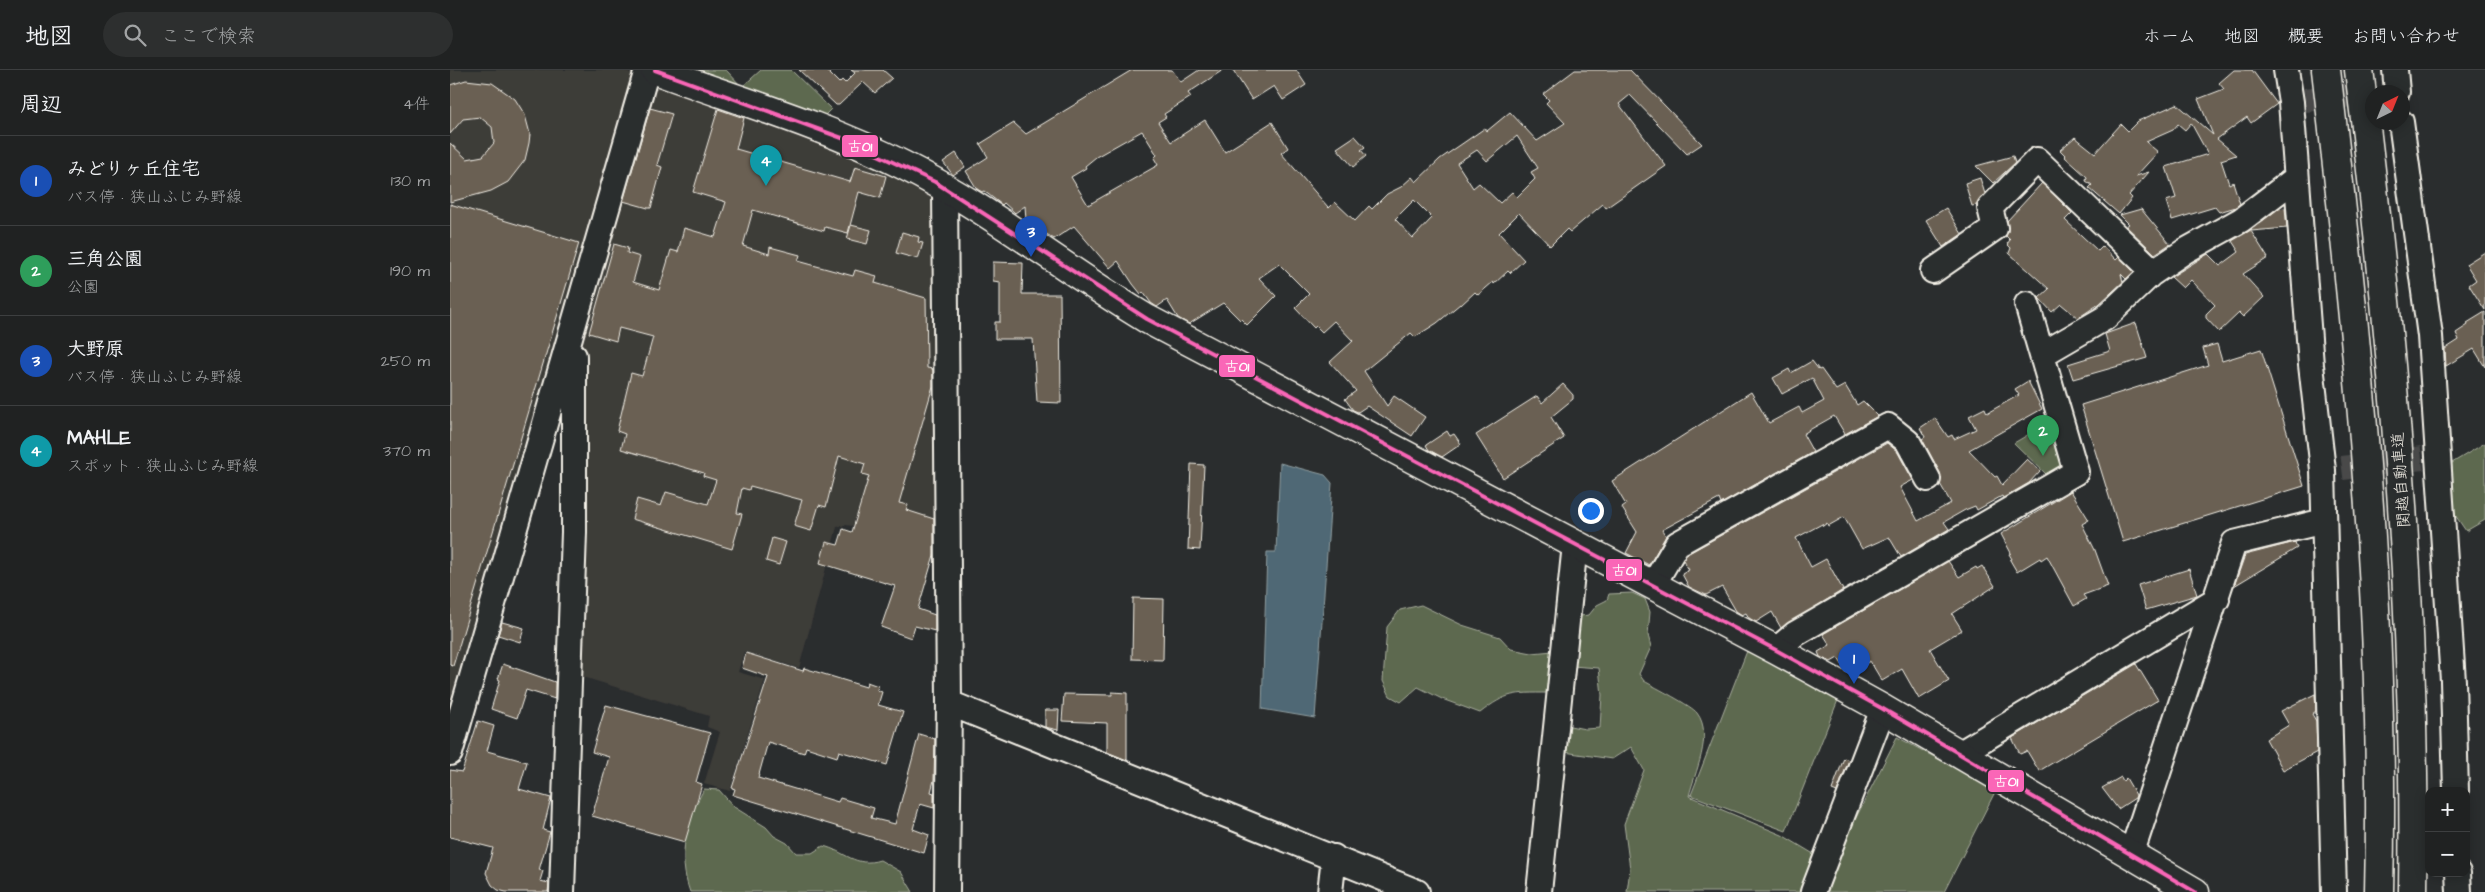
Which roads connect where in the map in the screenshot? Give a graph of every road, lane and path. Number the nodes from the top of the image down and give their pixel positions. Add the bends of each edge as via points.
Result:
1 (647, 70) edge
2 (655, 70) edge
3 (2286, 70) edge
4 (2326, 70) edge
5 (2359, 70) edge
6 (2394, 70) edge
7 (2396, 85) edge
8 (2402, 130) edge
9 (2296, 178) junction
10 (946, 188) junction
11 (1932, 271) dead end
12 (2154, 272) junction
13 (2027, 304) dead end
14 (574, 330) junction
15 (2043, 354) junction
16 (1928, 479) dead end
17 (2324, 521) junction
18 (1574, 544) junction
19 (1653, 585) junction
20 (2217, 599) junction
21 (1776, 650) junction
22 (950, 702) junction
23 (1883, 709) junction
24 (450, 754) edge
25 (1959, 754) junction
26 (2456, 787) edge
27 (2131, 855) junction
28 (1334, 857) junction
29 (2458, 877) edge
30 (562, 892) edge
31 (948, 892) edge
32 (1330, 892) edge
33 (1417, 892) edge
34 (1539, 892) edge
35 (1813, 892) edge
36 (2195, 892) edge
37 (2334, 892) edge
38 (2379, 892) edge
39 (2413, 892) edge
40 (2459, 892) edge

1 - 14 street
2 - 10 main road via 862,146
3 - 9 street via 2298,101
4 - 38 main road, 関越自動車道 via 2347,246 2368,498 2378,701
5 - 39 main road, 関越自動車道 via 2378,230 2402,500 2411,686
6 - 7 street
8 - 26 street via 2430,336 2430,457 2453,682
9 - 12 street via 2241,220
9 - 17 street via 2311,365 2332,469
10 - 18 main road via 1147,319
10 - 22 street
11 - 12 street via 1995,228 1990,208 2037,160
12 - 15 street via 2105,318
13 - 15 street
14 - 24 street
14 - 30 street via 574,532
15 - 21 street via 2076,472 1795,634
16 - 19 street via 1908,442 1888,426 1677,544
17 - 20 street via 2234,543
17 - 37 street
18 - 19 main road
18 - 34 street
19 - 21 main road
20 - 25 street
20 - 27 street
21 - 23 main road
22 - 28 street
22 - 31 street
23 - 25 main road
23 - 35 street
25 - 27 main road
27 - 36 main road
28 - 32 street
28 - 33 street
29 - 40 street

